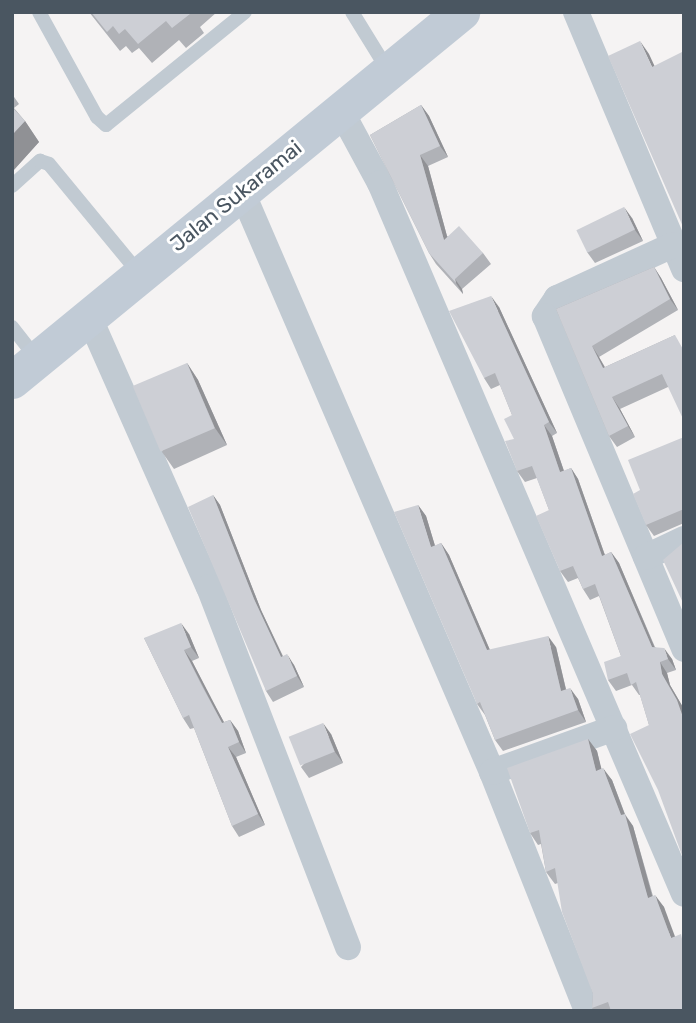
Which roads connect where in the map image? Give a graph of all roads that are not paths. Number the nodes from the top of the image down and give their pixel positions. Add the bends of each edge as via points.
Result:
1 (39, 12) edge
2 (245, 12) edge
3 (352, 12) edge
4 (461, 12) edge
5 (576, 12) edge
6 (390, 73) junction
7 (341, 111) junction
8 (12, 186) edge
9 (242, 192) junction
10 (679, 257) edge
11 (139, 273) junction
12 (90, 319) junction
13 (12, 327) edge
14 (25, 370) edge
15 (684, 539) edge
16 (646, 557) junction
17 (684, 649) edge
18 (614, 728) junction
19 (492, 772) junction
20 (684, 894) edge
21 (348, 947) dead end
22 (587, 1011) edge

1 - 2 lane via 97,117 106,125
3 - 6 lane
4 - 6 street, Jalan Sukaramai
5 - 10 street
6 - 7 street, Jalan Sukaramai
7 - 9 street, Jalan Sukaramai
7 - 18 street via 380,183
8 - 11 lane via 40,162 49,164
9 - 11 street, Jalan Sukaramai
9 - 19 street
10 - 16 street via 556,298 545,316
11 - 12 street, Jalan Sukaramai
12 - 14 street, Jalan Sukaramai
12 - 21 street via 209,587
13 - 14 lane
15 - 16 street
16 - 17 street
18 - 19 street
18 - 20 street
19 - 22 street

